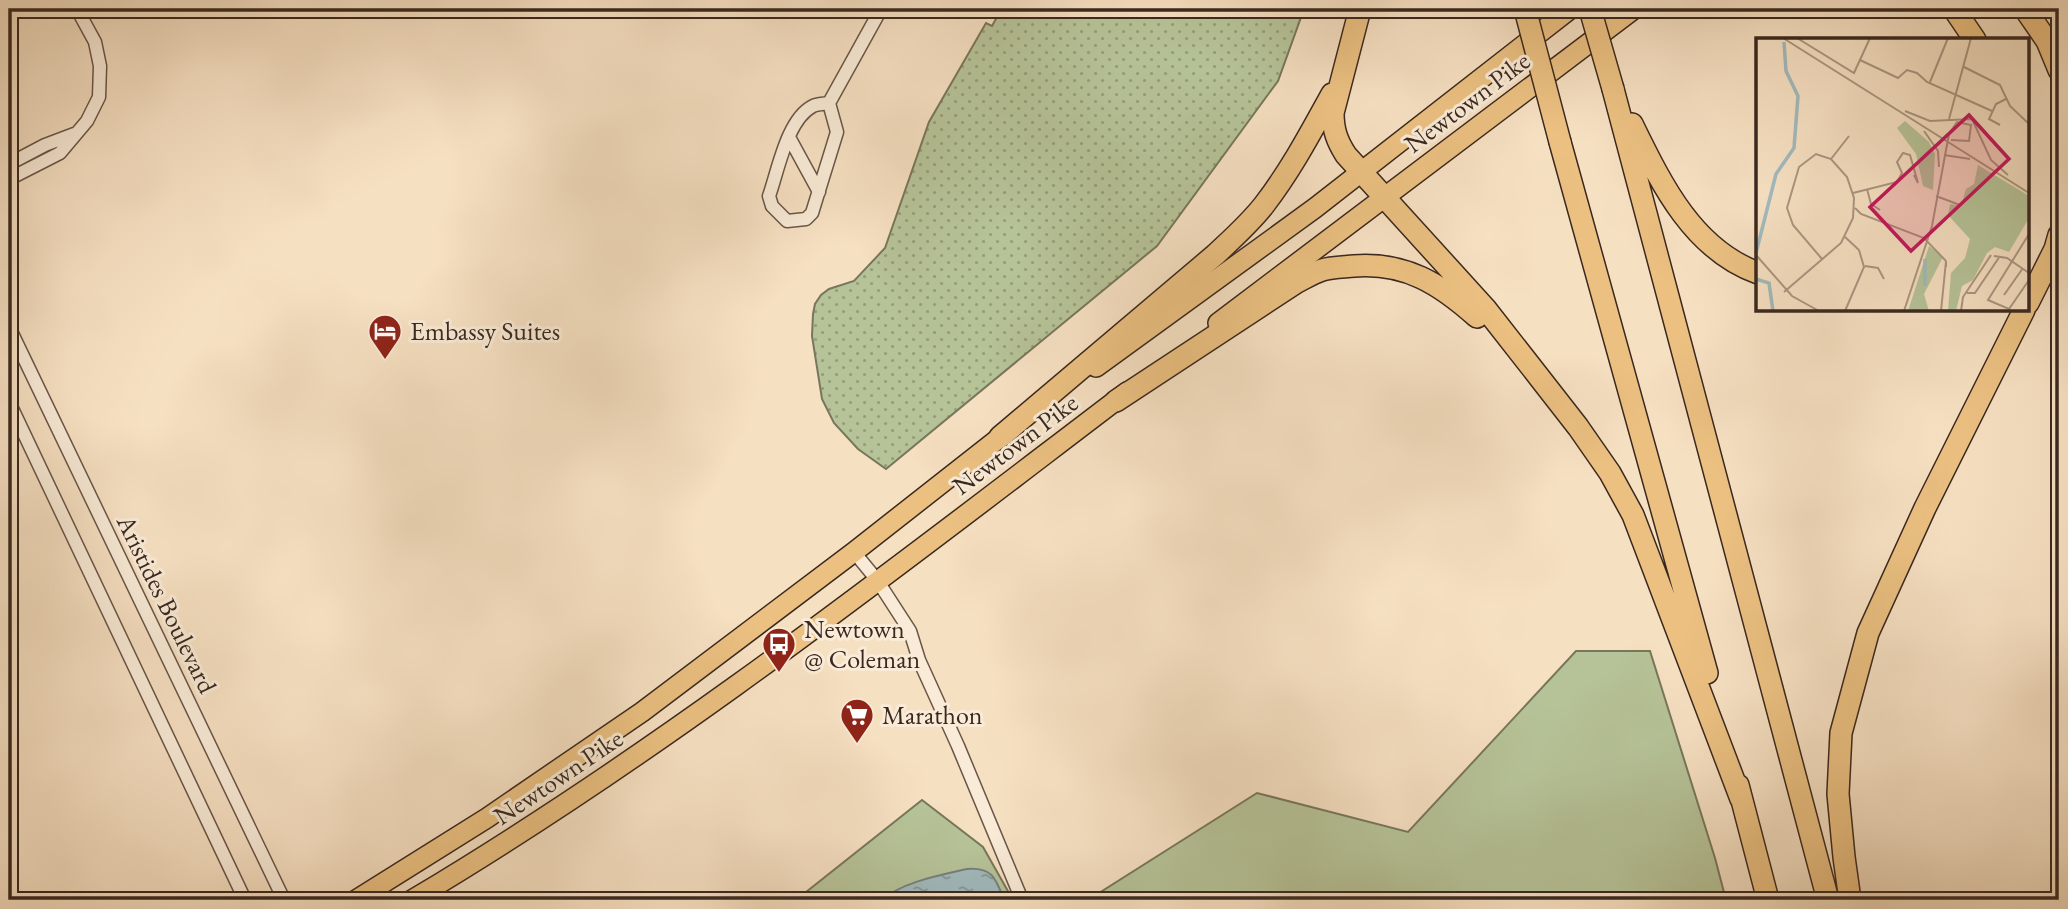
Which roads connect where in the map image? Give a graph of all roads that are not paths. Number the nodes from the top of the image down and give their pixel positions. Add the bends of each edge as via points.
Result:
1 (77, 9) edge
2 (881, 9) edge
3 (1360, 9) edge
4 (1525, 9) edge
5 (1570, 9) edge
6 (1590, 9) edge
7 (1634, 9) edge
8 (1954, 9) edge
9 (2025, 9) edge
10 (1974, 38) edge
11 (2059, 70) edge
12 (1341, 77) junction
13 (1614, 89) junction
14 (829, 103) junction
15 (78, 132) junction
16 (789, 137) junction
17 (9, 163) edge
18 (1363, 171) junction
19 (9, 179) edge
20 (818, 192) junction
21 (1385, 197) junction
22 (2059, 235) edge
23 (1756, 272) edge
24 (2030, 299) edge
25 (2023, 312) edge
26 (9, 327) edge
27 (1518, 352) junction
28 (1116, 401) junction
29 (9, 402) edge
30 (1000, 437) junction
31 (854, 552) junction
32 (877, 580) junction
33 (1741, 799) junction
34 (245, 900) edge
35 (284, 900) edge
36 (356, 900) edge
37 (412, 900) edge
38 (1022, 900) edge
39 (1769, 900) edge
40 (1828, 900) edge
41 (1850, 900) edge

1 - 15 street via 95,42 100,66 99,97
2 - 14 street
3 - 12 highway
4 - 33 highway, bridge
5 - 18 highway, Newtown Pike
6 - 13 highway, bridge
7 - 21 highway, Newtown Pike
8 - 10 highway
9 - 11 highway via 2047,41
12 - 18 highway via 1333,113 1336,141
12 - 30 highway via 1297,158 1244,228
13 - 23 highway via 1659,180 1682,212 1701,236
13 - 40 highway
14 - 16 street via 813,106 799,117
14 - 20 street via 837,132
15 - 17 street
15 - 19 street via 60,153
16 - 20 street
16 - 20 street via 769,196 772,206 787,221 806,219
18 - 21 highway
18 - 30 highway, Newtown Pike
21 - 27 highway via 1485,308
21 - 28 highway, Newtown Pike
22 - 24 highway
25 - 41 highway via 1868,633 1841,733 1838,794
26 - 35 street, Aristides Boulevard
27 - 28 highway via 1455,297 1416,275 1373,265 1323,269
27 - 33 highway via 1578,427 1633,515
28 - 32 highway, Newtown Pike
29 - 34 street
30 - 31 highway, Newtown Pike
31 - 32 street
31 - 36 highway, Newtown Pike via 642,712
32 - 37 highway, Newtown Pike via 660,741
32 - 38 street via 910,631
33 - 39 highway

